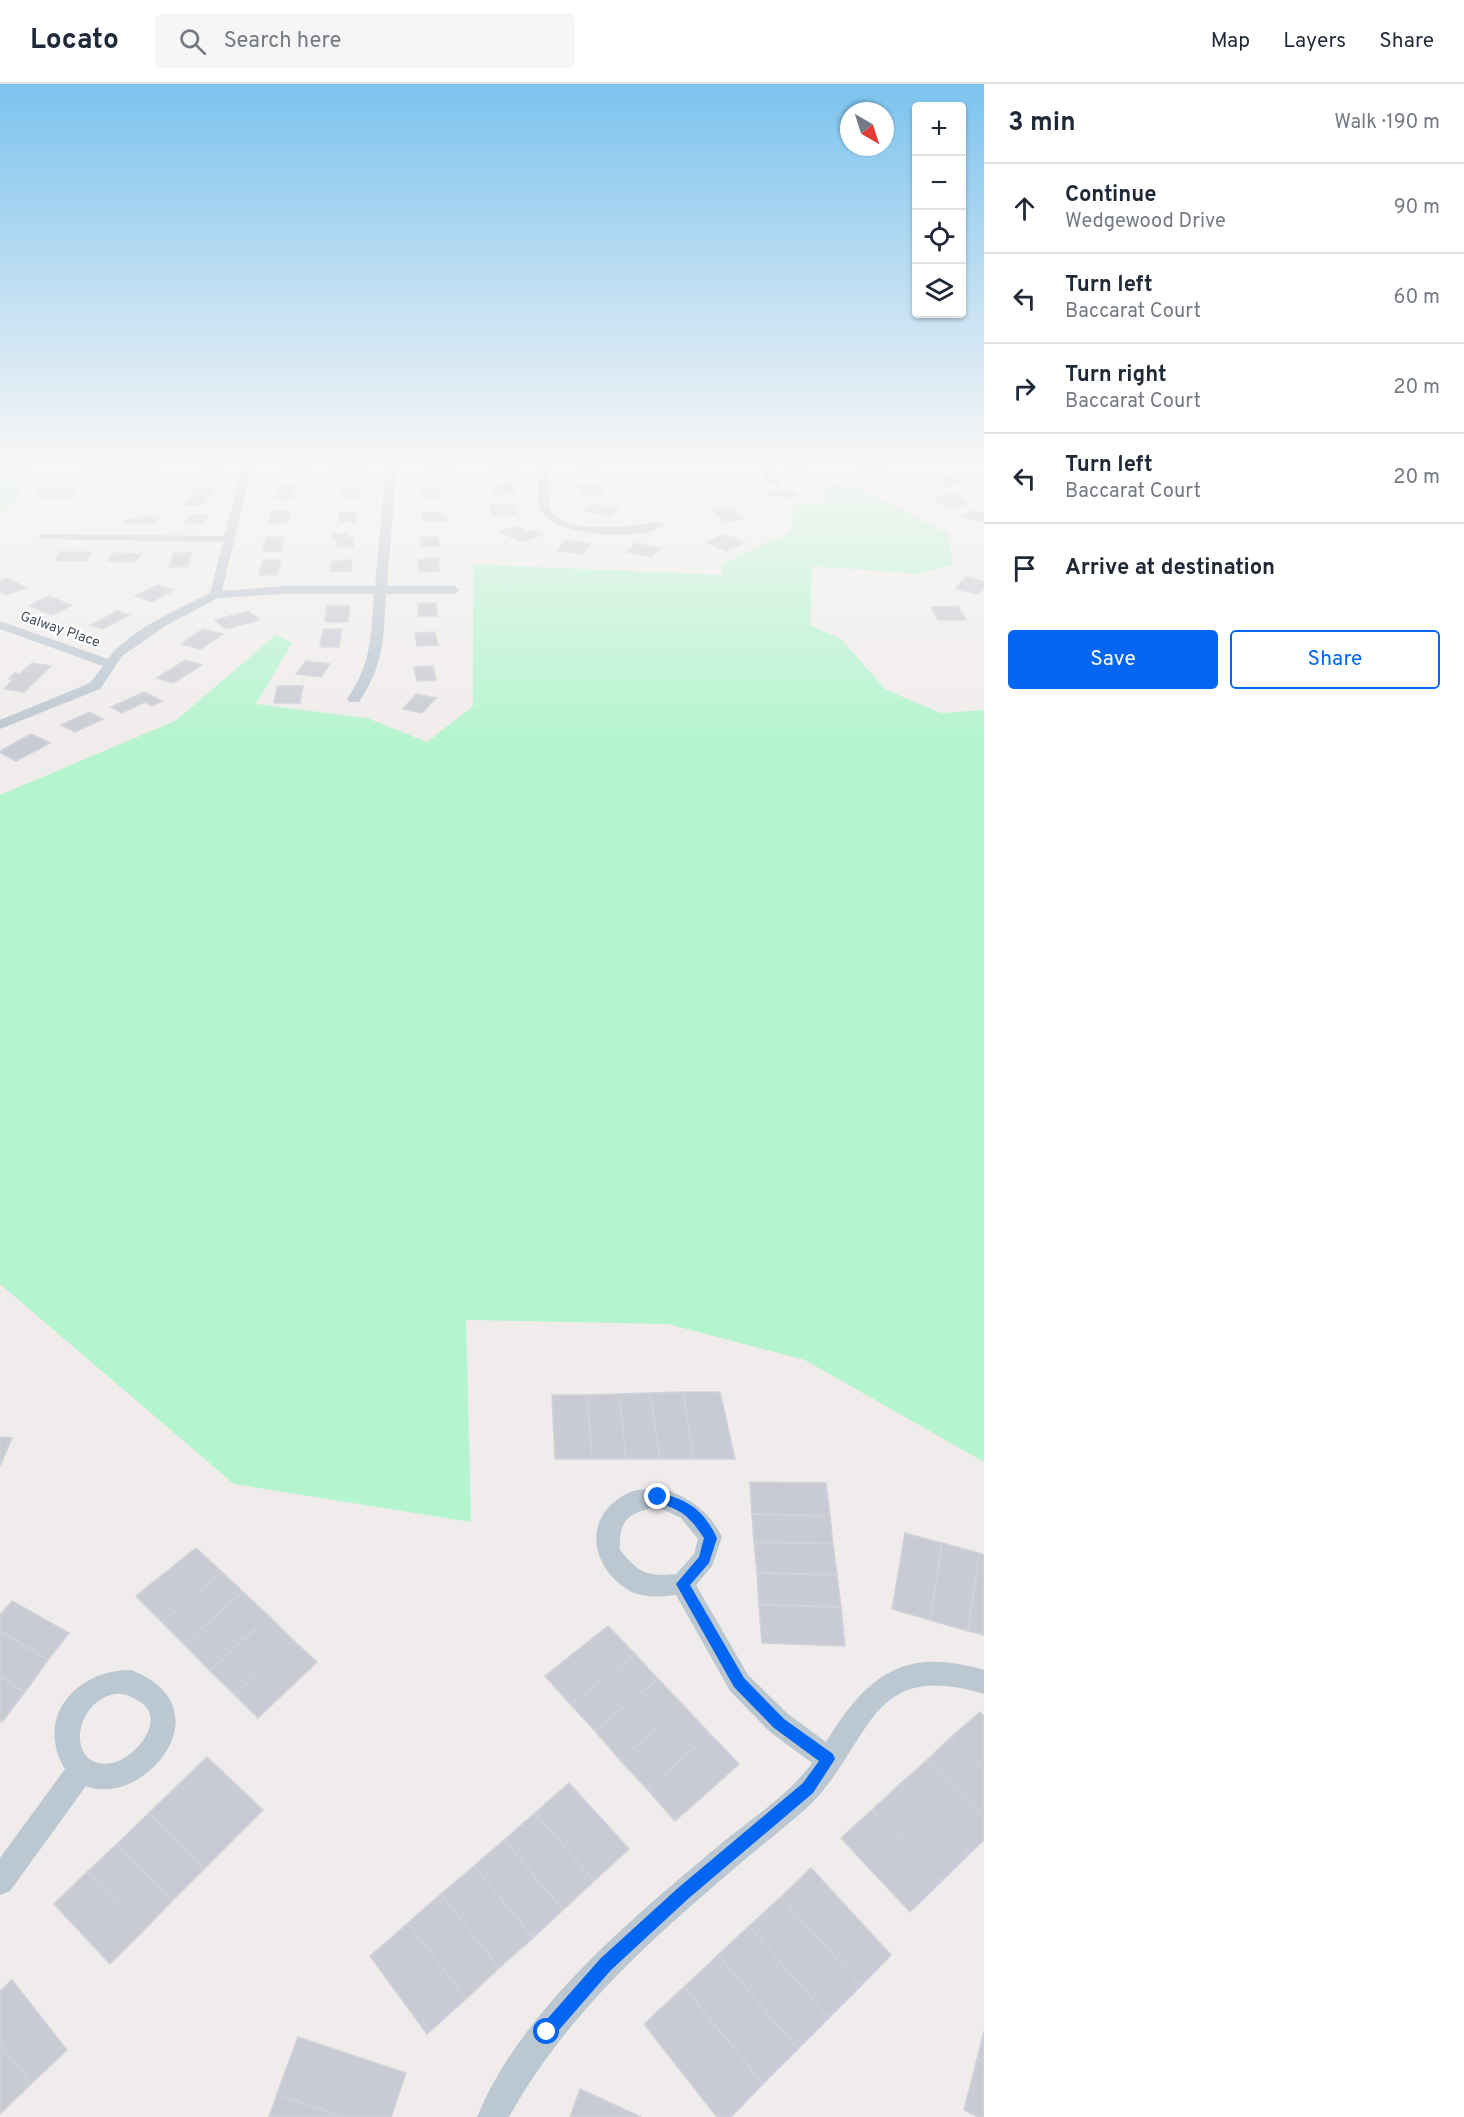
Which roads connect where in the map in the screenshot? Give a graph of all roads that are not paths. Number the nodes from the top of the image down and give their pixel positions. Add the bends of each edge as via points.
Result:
1 (225, 555) edge
2 (383, 555) edge
3 (380, 590) junction
4 (454, 590) dead end
5 (215, 595) junction
6 (0, 625) edge
7 (110, 663) junction
8 (354, 699) dead end
9 (0, 725) edge
10 (682, 1584) junction
11 (984, 1682) edge
12 (828, 1759) junction
13 (81, 1770) dead end
14 (0, 1881) edge
15 (492, 2117) edge

1 - 5 street
2 - 3 street
3 - 4 street
3 - 5 street
3 - 8 street via 375,655 367,680
5 - 7 street via 163,622 118,653
6 - 7 street, Galway Place
7 - 9 street via 95,686
10 - 10 street via 704,1559 710,1538 696,1517 680,1503 658,1497 634,1501 615,1515 607,1533 608,1553 622,1570 638,1583
10 - 12 street via 739,1683 779,1723
11 - 12 street via 945,1672 892,1683 866,1705
12 - 15 street via 808,1788 606,1964 547,2032 505,2091
13 - 14 street

